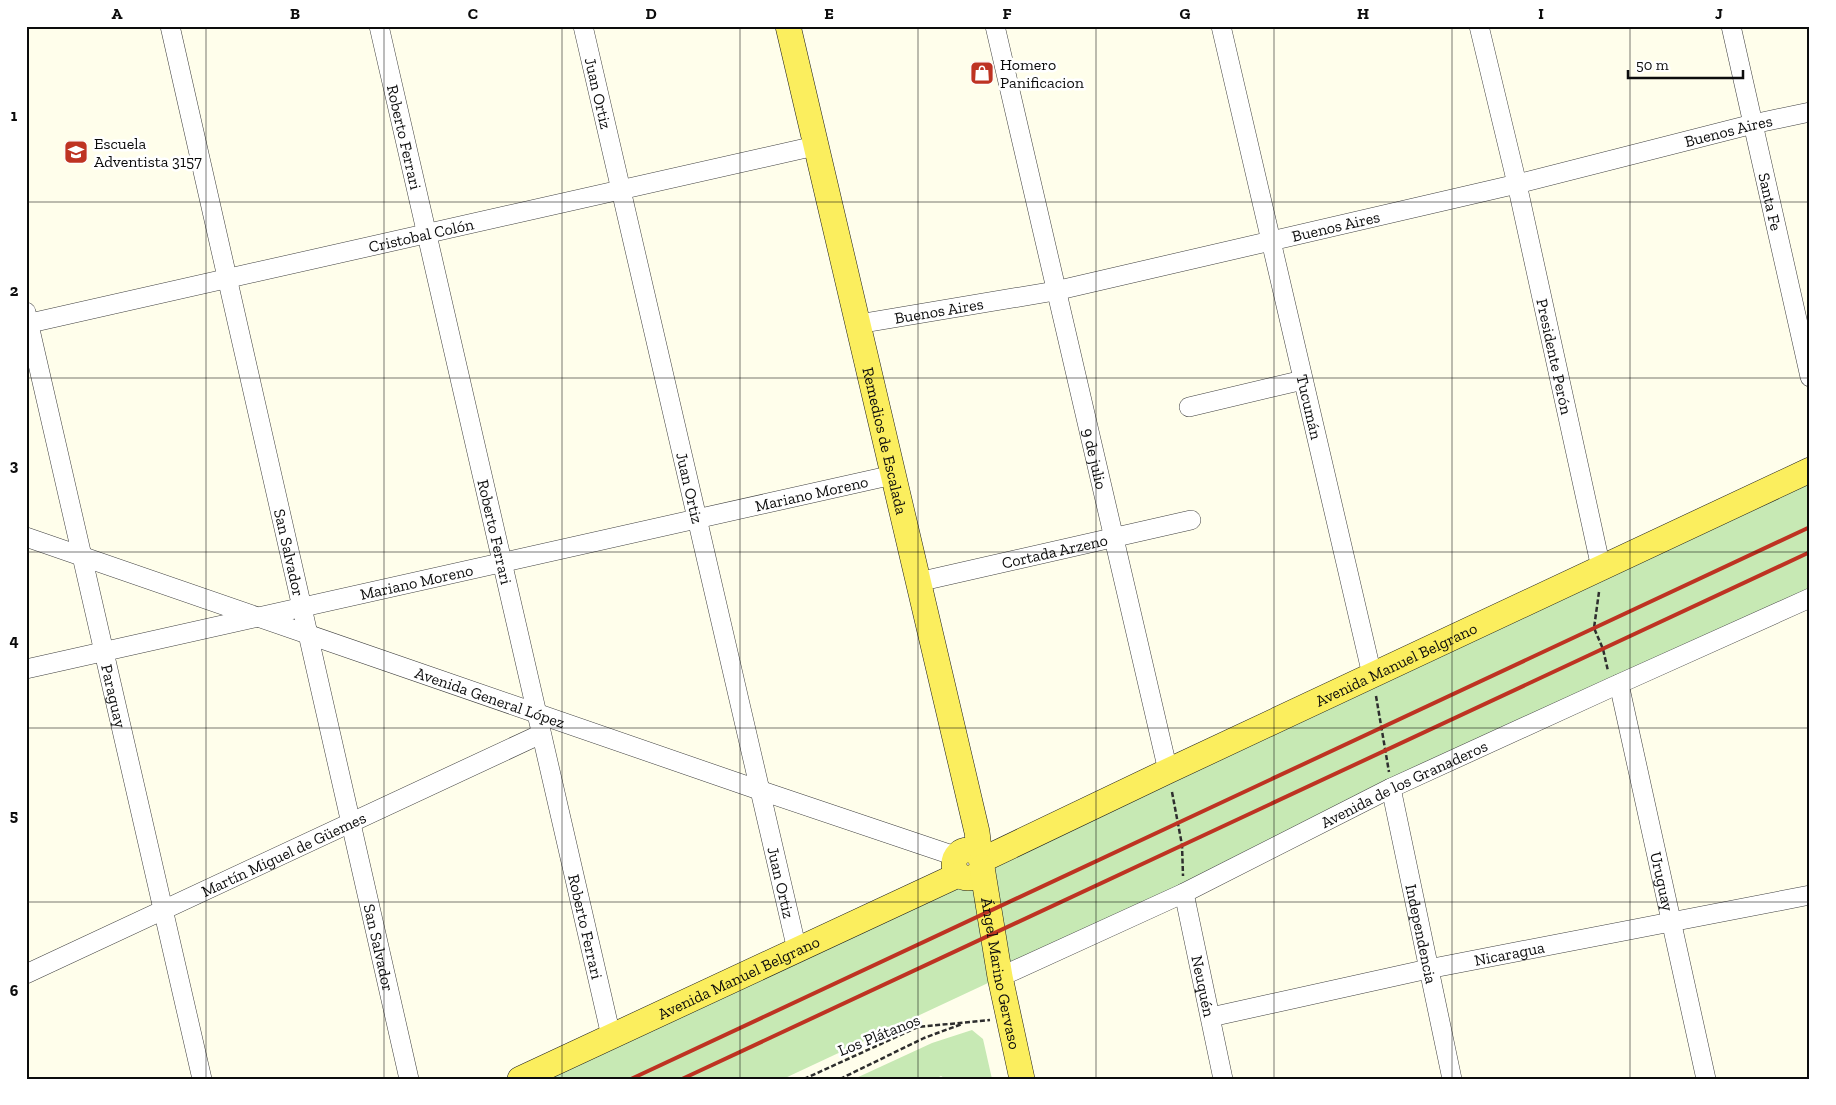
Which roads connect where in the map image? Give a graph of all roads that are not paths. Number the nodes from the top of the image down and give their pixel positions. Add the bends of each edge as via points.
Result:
1 (170, 26) edge
2 (379, 26) edge
3 (583, 26) edge
4 (788, 26) edge
5 (995, 26) edge
6 (1221, 26) edge
7 (1479, 26) edge
8 (1731, 26) edge
9 (1810, 112) edge
10 (1753, 124) junction
11 (815, 146) junction
12 (1517, 184) junction
13 (621, 191) junction
14 (426, 234) junction
15 (1270, 241) junction
16 (227, 279) junction
17 (1055, 291) junction
18 (27, 320) edge
19 (858, 324) junction
20 (1810, 377) edge
21 (1302, 380) junction
22 (1189, 407) dead end
23 (1810, 470) edge
24 (893, 475) junction
25 (696, 519) junction
26 (1191, 520) dead end
27 (26, 537) edge
28 (1114, 537) junction
29 (82, 557) junction
30 (502, 562) junction
31 (1601, 568) junction
32 (918, 582) junction
33 (1810, 598) edge
34 (301, 607) junction
35 (260, 617) junction
36 (308, 635) junction
37 (104, 652) junction
38 (26, 670) edge
39 (1372, 675) junction
40 (1616, 686) junction
41 (536, 713) junction
42 (541, 734) junction
43 (1168, 771) junction
44 (1391, 788) junction
45 (759, 790) junction
46 (350, 823) junction
47 (981, 861) junction
48 (957, 866) junction
49 (1184, 893) junction
50 (1810, 895) edge
51 (163, 909) junction
52 (1672, 921) junction
53 (797, 950) junction
54 (1428, 969) junction
55 (26, 974) edge
56 (1000, 977) junction
57 (1211, 1017) junction
58 (611, 1036) junction
59 (202, 1079) edge
60 (408, 1079) edge
61 (520, 1079) edge
62 (1022, 1079) edge
63 (1223, 1079) edge
64 (1452, 1079) edge
65 (1706, 1079) edge

1 - 16 street, San Salvador
2 - 14 street, Roberto Ferrari
3 - 13 street, Juan Ortiz
4 - 11 main road, Remedios de Escalada
5 - 17 street, 9 de julio
6 - 15 street, Tucumán
7 - 12 street, Presidente Perón
8 - 10 street, Santa Fe
9 - 10 street, Buenos Aires
10 - 12 street, Buenos Aires
10 - 20 street, Santa Fe
11 - 13 street, Cristobal Colón
11 - 19 main road, Remedios de Escalada
12 - 15 street, Buenos Aires
12 - 31 street, Presidente Perón
13 - 14 street, Cristobal Colón
13 - 25 street, Juan Ortiz
14 - 16 street, Cristobal Colón
14 - 30 street, Roberto Ferrari
15 - 17 street, Buenos Aires
15 - 21 street, Tucumán
16 - 18 street, Cristobal Colón
16 - 34 street, San Salvador
17 - 19 street, Buenos Aires
17 - 28 street, 9 de julio
18 - 29 street, Paraguay
19 - 24 main road, Remedios de Escalada
21 - 22 street
21 - 39 street, Tucumán
23 - 31 main road, Avenida Manuel Belgrano
24 - 25 street, Mariano Moreno
24 - 32 main road, Remedios de Escalada
25 - 30 street, Mariano Moreno
25 - 45 street, Juan Ortiz
26 - 28 street, Cortada Arzeno
27 - 29 street, Avenida General López
28 - 32 street, Cortada Arzeno
28 - 43 street, 9 de julio
29 - 35 street, Avenida General López
29 - 37 street, Paraguay
30 - 34 street, Mariano Moreno
30 - 41 street, Roberto Ferrari
31 - 39 main road, Avenida Manuel Belgrano
32 - 47 main road, Remedios de Escalada
33 - 40 street, Avenida de los Granaderos
34 - 35 street, Mariano Moreno
34 - 36 street, San Salvador
35 - 36 street, Avenida General López
35 - 37 street, Mariano Moreno
36 - 41 street, Avenida General López
36 - 46 street, San Salvador
37 - 38 street, Mariano Moreno
37 - 51 street, Paraguay
39 - 43 main road, Avenida Manuel Belgrano
40 - 44 street, Avenida de los Granaderos
40 - 52 street, Uruguay
41 - 42 street, Roberto Ferrari
41 - 45 street, Avenida General López
42 - 46 street, Martín Miguel de Güemes
42 - 58 street, Roberto Ferrari
43 - 47 main road, Avenida Manuel Belgrano
44 - 49 street, Avenida de los Granaderos
44 - 54 street, Independencia
45 - 48 street, Avenida General López
45 - 53 street, Juan Ortiz
46 - 51 street, Martín Miguel de Güemes
46 - 60 street, San Salvador
47 - 48 main road, Avenida Manuel Belgrano via 980,872 972,878 962,878
47 - 56 main road, Ángel Marino Gervaso
48 - 53 main road, Avenida Manuel Belgrano
49 - 56 street, Avenida de los Granaderos
49 - 57 street, Neuquén
50 - 52 street, Nicaragua
51 - 55 street, Martín Miguel de Güemes
51 - 59 street, Paraguay
52 - 54 street, Nicaragua
52 - 65 street, Uruguay
53 - 58 main road, Avenida Manuel Belgrano
54 - 57 street, Nicaragua
54 - 64 street, Independencia
56 - 62 main road, Ángel Marino Gervaso
57 - 63 street, Neuquén
58 - 61 main road, Avenida Manuel Belgrano

